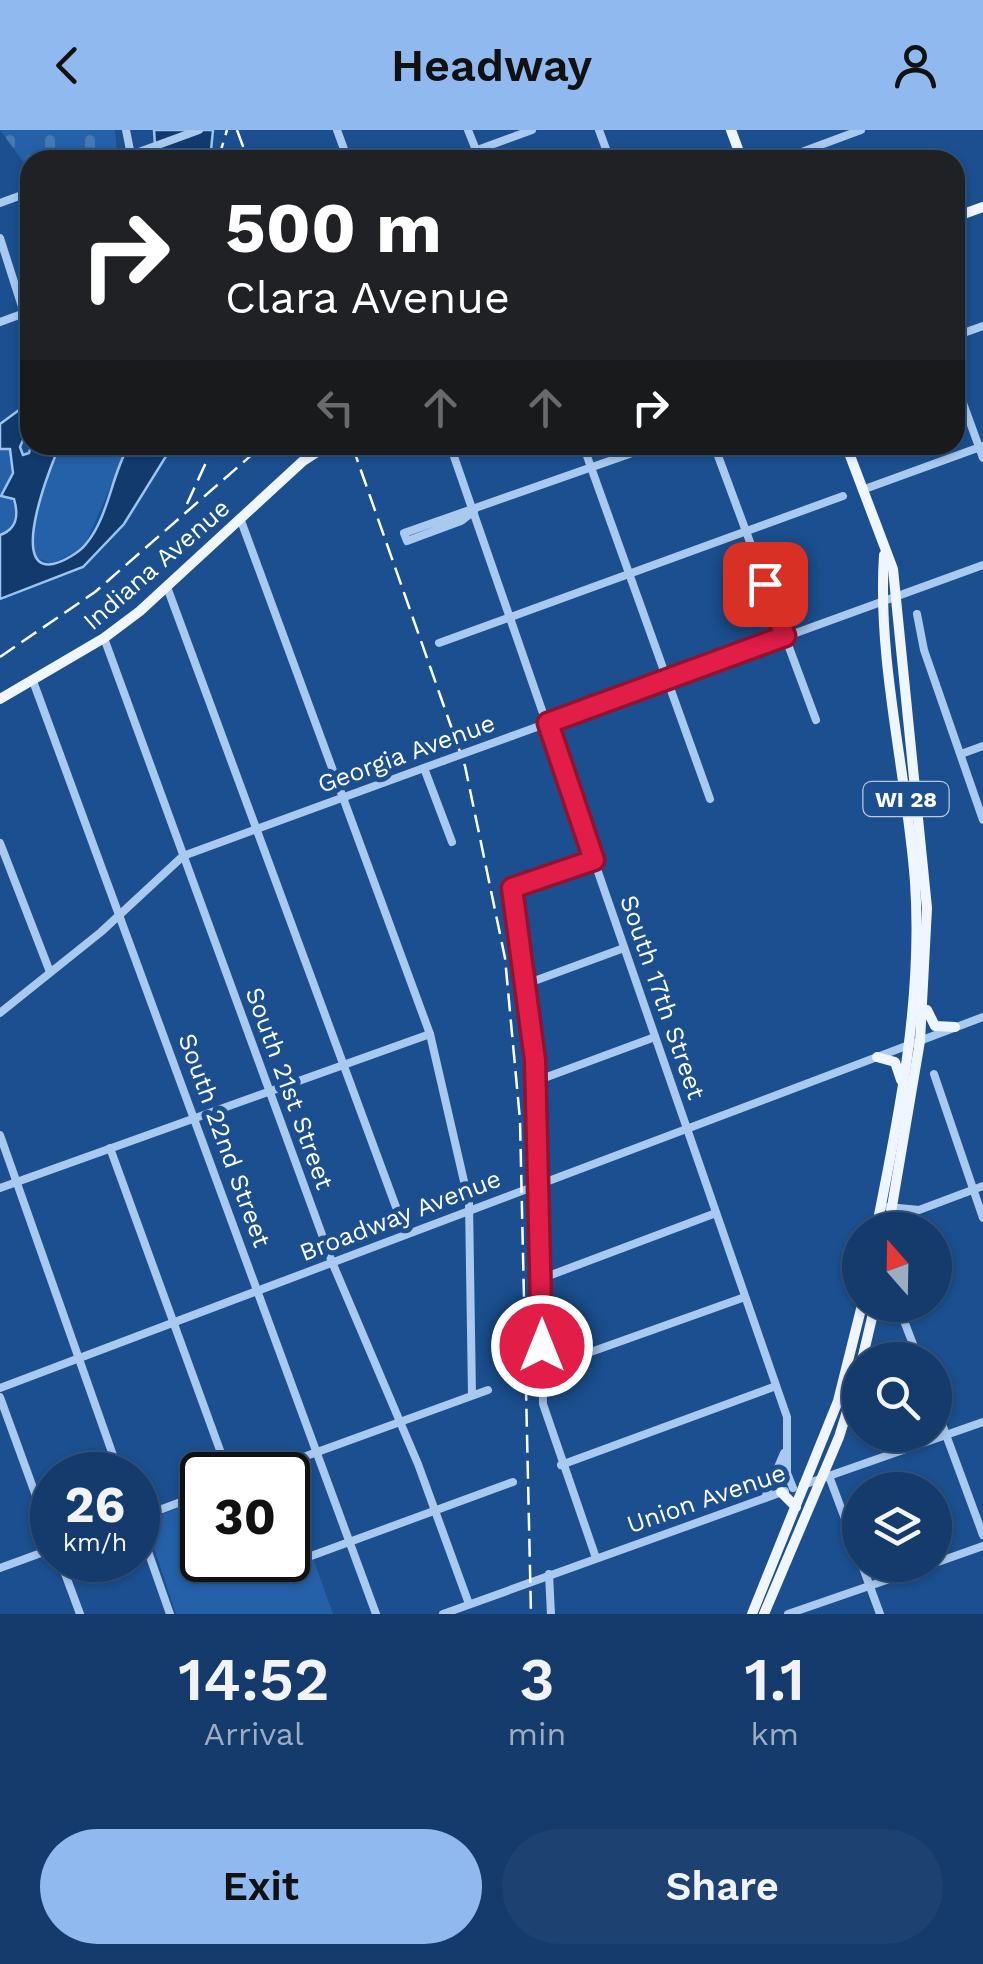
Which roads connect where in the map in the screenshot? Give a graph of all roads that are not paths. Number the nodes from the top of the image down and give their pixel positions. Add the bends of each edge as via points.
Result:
1 (199, 130) edge
2 (532, 130) edge
3 (862, 130) edge
4 (144, 150) edge
5 (489, 150) edge
6 (807, 150) edge
7 (0, 238) edge
8 (20, 293) edge
9 (965, 407) edge
10 (981, 446) edge
11 (312, 455) edge
12 (454, 455) edge
13 (586, 455) edge
14 (628, 455) edge
15 (718, 455) edge
16 (850, 455) edge
17 (953, 455) edge
18 (983, 458) edge
19 (591, 468) junction
20 (861, 485) junction
21 (844, 496) dead end
22 (474, 511) junction
23 (240, 518) junction
24 (746, 532) junction
25 (983, 565) edge
26 (630, 574) junction
27 (167, 586) junction
28 (890, 598) junction
29 (917, 614) dead end
30 (511, 617) junction
31 (785, 636) junction
32 (104, 638) junction
33 (439, 643) dead end
34 (668, 679) junction
35 (33, 681) junction
36 (0, 700) edge
37 (816, 720) dead end
38 (548, 723) junction
39 (983, 746) edge
40 (960, 754) junction
41 (424, 768) junction
42 (344, 797) junction
43 (710, 800) dead end
44 (983, 820) edge
45 (258, 829) junction
46 (452, 842) dead end
47 (0, 844) edge
48 (184, 856) junction
49 (594, 860) junction
50 (122, 913) junction
51 (624, 948) junction
52 (50, 972) junction
53 (526, 984) junction
54 (925, 998) junction
55 (0, 1013) edge
56 (983, 1017) edge
57 (956, 1028) junction
58 (430, 1034) junction
59 (655, 1037) junction
60 (915, 1043) junction
61 (877, 1057) junction
62 (344, 1064) junction
63 (934, 1074) dead end
64 (536, 1081) junction
65 (902, 1085) junction
66 (270, 1091) junction
67 (196, 1117) junction
68 (688, 1129) junction
69 (0, 1135) edge
70 (110, 1148) junction
71 (17, 1182) junction
72 (541, 1183) junction
73 (983, 1186) edge
74 (0, 1188) edge
75 (973, 1190) junction
76 (887, 1206) junction
77 (469, 1210) junction
78 (884, 1212) edge
79 (887, 1212) edge
80 (716, 1214) junction
81 (983, 1218) edge
82 (406, 1234) junction
83 (332, 1262) junction
84 (543, 1278) junction
85 (259, 1290) junction
86 (746, 1296) junction
87 (173, 1322) junction
88 (858, 1322) edge
89 (78, 1358) junction
90 (542, 1368) junction
91 (776, 1386) junction
92 (0, 1388) edge
93 (488, 1390) dead end
94 (472, 1396) junction
95 (0, 1397) edge
96 (401, 1421) junction
97 (983, 1422) edge
98 (842, 1428) edge
99 (952, 1433) edge
100 (786, 1450) junction
101 (952, 1451) edge
102 (112, 1452) edge
103 (221, 1452) edge
104 (318, 1452) junction
105 (897, 1452) edge
106 (310, 1455) edge
107 (562, 1465) junction
108 (824, 1477) junction
109 (30, 1480) edge
110 (513, 1482) dead end
111 (805, 1484) junction
112 (787, 1490) junction
113 (765, 1498) junction
114 (796, 1507) junction
115 (436, 1511) junction
116 (842, 1518) edge
117 (983, 1535) edge
118 (351, 1542) junction
119 (983, 1546) edge
120 (311, 1556) dead end
121 (30, 1557) edge
122 (952, 1557) edge
123 (596, 1558) junction
124 (0, 1568) edge
125 (549, 1574) junction
126 (68, 1582) edge
127 (159, 1582) edge
128 (868, 1582) edge
129 (881, 1582) edge
130 (870, 1586) junction
131 (469, 1604) junction
132 (801, 1612) edge
133 (80, 1614) edge
134 (170, 1614) edge
135 (376, 1614) edge
136 (443, 1614) edge
137 (551, 1614) edge
138 (752, 1614) edge
139 (764, 1614) edge
140 (788, 1614) edge
141 (880, 1614) edge

1 - 4 street
2 - 5 street
3 - 6 street
7 - 8 street
9 - 10 street
10 - 18 street
11 - 23 main road, Indiana Avenue
12 - 22 street, South 17th Street
13 - 19 street
14 - 19 street
15 - 24 street
16 - 20 main road, WI 28
17 - 20 street
19 - 22 street
19 - 26 street
20 - 28 main road, WI 28 via 884,554
21 - 24 street
22 - 22 street via 404,533 406,541 461,521
22 - 30 street, South 17th Street
23 - 27 main road, Indiana Avenue
23 - 42 street
24 - 26 street
24 - 31 street
25 - 28 street, Georgia Avenue
26 - 30 street
26 - 34 street
27 - 32 main road, Indiana Avenue
27 - 45 street
28 - 31 street, Georgia Avenue
28 - 54 main road, WI 28 via 925,864
28 - 60 main road, WI 28 via 915,886
29 - 40 street
30 - 33 street
30 - 38 street, South 17th Street
31 - 34 street, Georgia Avenue
31 - 37 street
32 - 35 main road, Indiana Avenue
32 - 48 street, South 21st Street
34 - 38 street, Georgia Avenue
34 - 43 street
35 - 36 main road, Indiana Avenue
35 - 50 street, South 22nd Street
38 - 41 street, Georgia Avenue, bridge
38 - 49 street, South 17th Street
39 - 40 street
40 - 44 street
41 - 42 street, Georgia Avenue
41 - 46 street
42 - 45 street, Georgia Avenue
42 - 58 street
45 - 48 street, Georgia Avenue
45 - 62 street
47 - 52 street
48 - 50 street, Georgia Avenue
48 - 66 street, South 21st Street
49 - 51 street, South 17th Street
49 - 53 street via 512,888
50 - 52 street, Georgia Avenue
50 - 67 street, South 22nd Street
51 - 53 street
51 - 59 street, South 17th Street
52 - 55 street, Georgia Avenue
53 - 64 street
54 - 57 main road via 931,1023
54 - 60 main road, WI 28
56 - 57 street, Broadway Avenue
57 - 60 street, Broadway Avenue
58 - 62 street
58 - 77 street
59 - 64 street
59 - 68 street, South 17th Street
60 - 61 street, Broadway Avenue
60 - 65 main road, WI 28
60 - 76 main road, WI 28
61 - 65 main road via 895,1062
61 - 68 street, Broadway Avenue
62 - 66 street
62 - 82 street
63 - 75 street
64 - 72 street
65 - 76 main road, WI 28
66 - 67 street
66 - 83 street, South 21st Street
67 - 70 street
67 - 85 street, South 22nd Street
68 - 72 street, Broadway Avenue
68 - 80 street, South 17th Street
69 - 71 street
70 - 71 street
70 - 87 street
71 - 74 street
71 - 89 street
72 - 77 street, Broadway Avenue
72 - 84 street
73 - 75 street
75 - 76 street via 918,1210
75 - 81 street
76 - 78 main road, WI 28
76 - 79 main road, WI 28
77 - 82 street, Broadway Avenue
77 - 94 street
80 - 84 street
80 - 86 street, South 17th Street
82 - 83 street, Broadway Avenue
83 - 85 street, Broadway Avenue
83 - 96 street, South 21st Street
84 - 90 street
85 - 87 street, Broadway Avenue
85 - 104 street, South 22nd Street
86 - 90 street
86 - 91 street, South 17th Street
87 - 89 street, Broadway Avenue
87 - 103 street
88 - 111 main road via 838,1401
89 - 92 street, Broadway Avenue
89 - 102 street
90 - 107 street via 544,1417
91 - 100 street, South 17th Street via 790,1427
91 - 107 street
93 - 94 street
94 - 96 street
95 - 109 street
96 - 104 street
96 - 115 street, South 21st Street
97 - 99 street, Union Avenue
98 - 108 main road
100 - 112 street, South 17th Street
100 - 113 street, South 17th Street
101 - 117 street
104 - 106 street
104 - 118 street, South 22nd Street
105 - 108 street, Union Avenue
107 - 123 street
108 - 111 street, Union Avenue
108 - 116 street
108 - 139 main road
110 - 115 street
111 - 112 street, Union Avenue
111 - 114 main road
112 - 113 street, Union Avenue
112 - 114 main road
113 - 123 street, Union Avenue
114 - 138 main road
115 - 118 street
115 - 131 street, South 21st Street
118 - 120 street
118 - 135 street, South 22nd Street
119 - 122 street
121 - 124 street
123 - 125 street, Union Avenue
125 - 131 street, Union Avenue
125 - 137 street
126 - 133 street
127 - 134 street
128 - 130 street
129 - 130 street
130 - 132 street
130 - 141 street
131 - 136 street, Union Avenue
132 - 140 street

